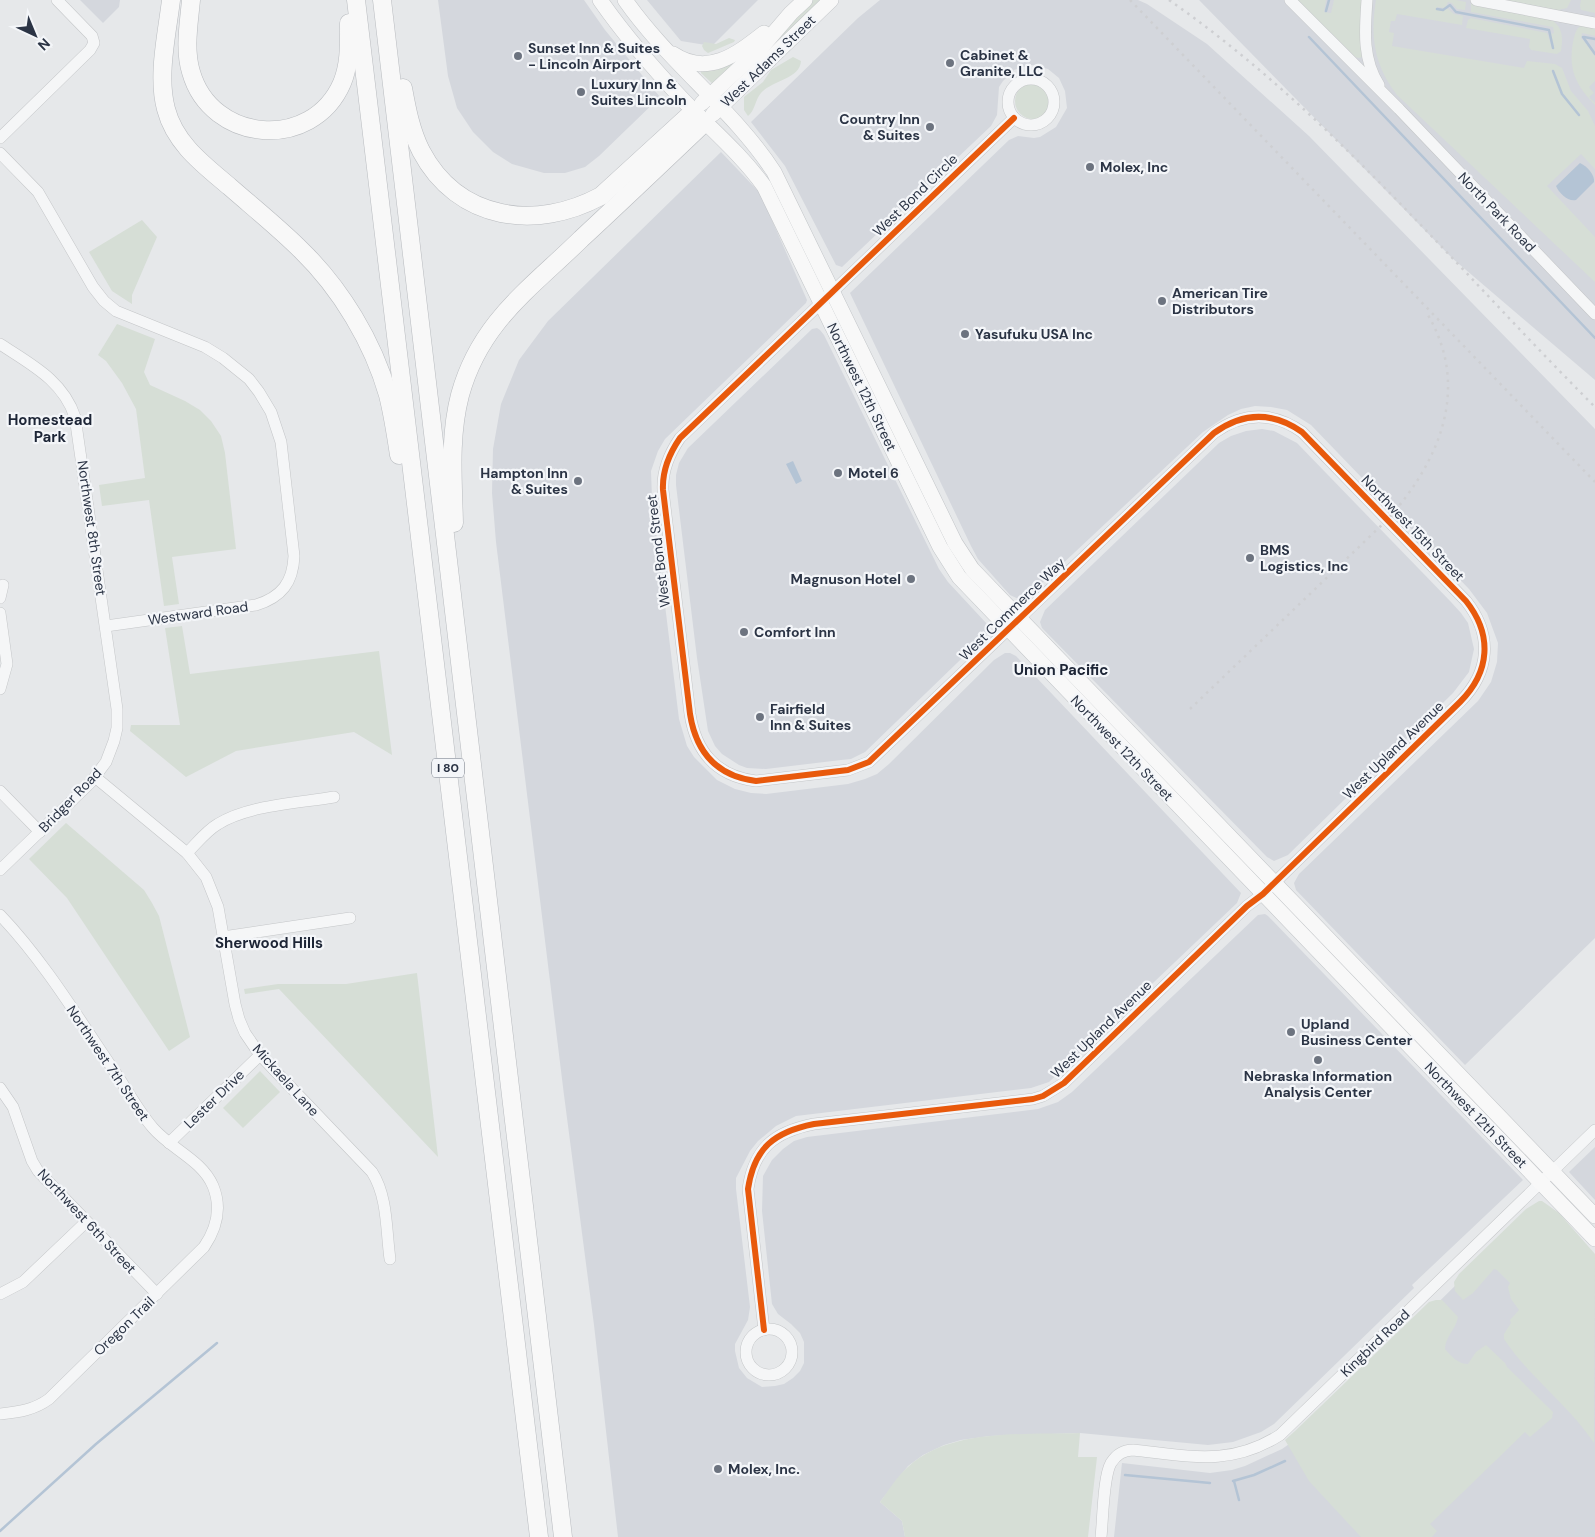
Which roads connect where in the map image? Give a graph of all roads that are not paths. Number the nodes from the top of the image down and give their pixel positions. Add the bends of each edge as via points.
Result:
1 (57, 0) edge
2 (171, 0) edge
3 (191, 0) edge
4 (349, 0) edge
5 (356, 0) edge
6 (384, 0) edge
7 (600, 0) edge
8 (626, 0) edge
9 (805, 0) edge
10 (831, 0) edge
11 (1290, 0) edge
12 (1367, 0) edge
13 (1476, 0) edge
14 (791, 13) junction
15 (1595, 23) edge
16 (660, 45) junction
17 (714, 102) junction
18 (1399, 109) junction
19 (699, 116) junction
20 (1014, 118) junction
21 (0, 138) edge
22 (0, 153) edge
23 (833, 292) junction
24 (821, 303) junction
25 (1595, 314) edge
26 (0, 344) edge
27 (1294, 426) joint
28 (3, 585) dead end
29 (0, 598) edge
30 (0, 613) edge
31 (1019, 619) junction
32 (106, 626) junction
33 (1008, 630) junction
34 (460, 656) junction
35 (436, 662) junction
36 (1483, 663) joint
37 (0, 689) edge
38 (728, 773) joint
39 (95, 778) junction
40 (0, 791) edge
41 (334, 797) dead end
42 (40, 832) junction
43 (187, 852) junction
44 (0, 870) edge
45 (1274, 883) junction
46 (1263, 894) junction
47 (0, 915) edge
48 (350, 918) dead end
49 (223, 937) junction
50 (260, 1055) junction
51 (0, 1088) edge
52 (1595, 1130) edge
53 (169, 1143) junction
54 (1552, 1172) junction
55 (1541, 1183) junction
56 (218, 1206) joint
57 (1595, 1216) edge
58 (86, 1222) junction
59 (1595, 1239) edge
60 (390, 1260) dead end
61 (0, 1294) edge
62 (157, 1294) junction
63 (764, 1330) junction
64 (0, 1414) edge
65 (539, 1537) edge
66 (563, 1537) edge
67 (1101, 1537) edge

1 - 21 street via 92,36 94,43
2 - 35 highway via 162,82 166,110 177,135 193,155 315,265 350,311 382,377 392,416
3 - 4 highway via 188,57 190,72 202,95 218,112 238,124 272,131 306,122 323,110 338,92 346,74 349,53
5 - 35 highway, I 80
6 - 19 highway via 409,120 429,165 449,186 470,201 493,211 543,216 587,203 601,196
6 - 34 highway, I 80
7 - 19 main road, Northwest 12th Street via 630,42
8 - 16 main road, Northwest 12th Street
9 - 14 main road, West Adams Street
10 - 17 main road, West Adams Street
11 - 18 street, North Park Road
12 - 18 street, North Park Road via 1365,38 1370,66 1382,89
13 - 15 street
14 - 16 main road via 746,47 716,62 694,64
14 - 17 main road, West Adams Street
16 - 17 main road, Northwest 12th Street
17 - 19 main road, West Adams Street
17 - 23 main road, Northwest 12th Street via 774,172
18 - 25 street, North Park Road
19 - 24 main road, Northwest 12th Street via 764,186
19 - 34 highway via 504,312 468,371 460,394 452,444
20 - 20 street via 1027,125 1047,118 1052,112 1054,98 1047,85 1037,79 1018,82 1008,96
20 - 23 street, West Bond Circle
22 - 32 street, Westward Road via 38,192 98,294 108,305 212,351 238,368 264,398 281,442 294,556 290,579 284,587 272,599 256,605
23 - 24 street, West Bond Street
23 - 31 main road, Northwest 12th Street via 959,550 980,578
24 - 33 main road, Northwest 12th Street via 948,560 967,587
24 - 38 street, West Bond Street via 680,438 669,455 663,474 692,728 703,751
26 - 32 street, Northwest 8th Street via 50,378 64,393 73,410
27 - 31 street, West Commerce Way via 1281,420 1258,417 1237,420 1214,433
27 - 36 street, Northwest 15th Street via 1471,607 1482,631
28 - 29 street
30 - 37 street via 8,664
31 - 33 street, West Commerce Way
31 - 45 main road, Northwest 12th Street
32 - 39 street, Bridger Road via 117,724 110,752
33 - 38 street, West Commerce Way via 880,754 864,765 848,770 761,780 744,779
33 - 46 main road, Northwest 12th Street
34 - 66 highway, I 80
35 - 65 highway, I 80
36 - 45 street, West Upland Avenue via 1466,696
39 - 42 street, Bridger Road
39 - 43 street, Mickaela Lane
40 - 42 street
41 - 43 street via 253,810 230,817 207,832
42 - 44 street, Bridger Road
43 - 49 street, Mickaela Lane via 213,892
45 - 46 street, West Upland Avenue
45 - 54 main road, Northwest 12th Street
46 - 55 main road, Northwest 12th Street
46 - 63 street, West Upland Avenue via 1064,1083 1043,1096 814,1124 789,1130 769,1143 754,1163 748,1189
47 - 53 street, Northwest 7th Street via 28,946 152,1127
48 - 49 street
49 - 50 street, Mickaela Lane via 239,1019
50 - 53 street, Lester Drive
50 - 60 street, Mickaela Lane via 372,1172 381,1190
51 - 58 street, Northwest 6th Street via 13,1107 38,1171
52 - 54 street, Kingbird Road
53 - 56 street, Northwest 7th Street via 206,1175
54 - 55 street, Kingbird Road
54 - 57 main road, Northwest 12th Street
55 - 59 main road, Northwest 12th Street
55 - 67 street, Kingbird Road via 1290,1426 1270,1441 1249,1451 1217,1458 1133,1450 1114,1458 1107,1471
56 - 62 street, Oregon Trail via 215,1228 207,1243
58 - 61 street via 23,1282
58 - 62 street, Northwest 6th Street
62 - 64 street, Oregon Trail via 49,1399 29,1410
63 - 63 street via 752,1336 746,1349 747,1357 760,1373 775,1374 788,1365 792,1350 786,1336 772,1329

